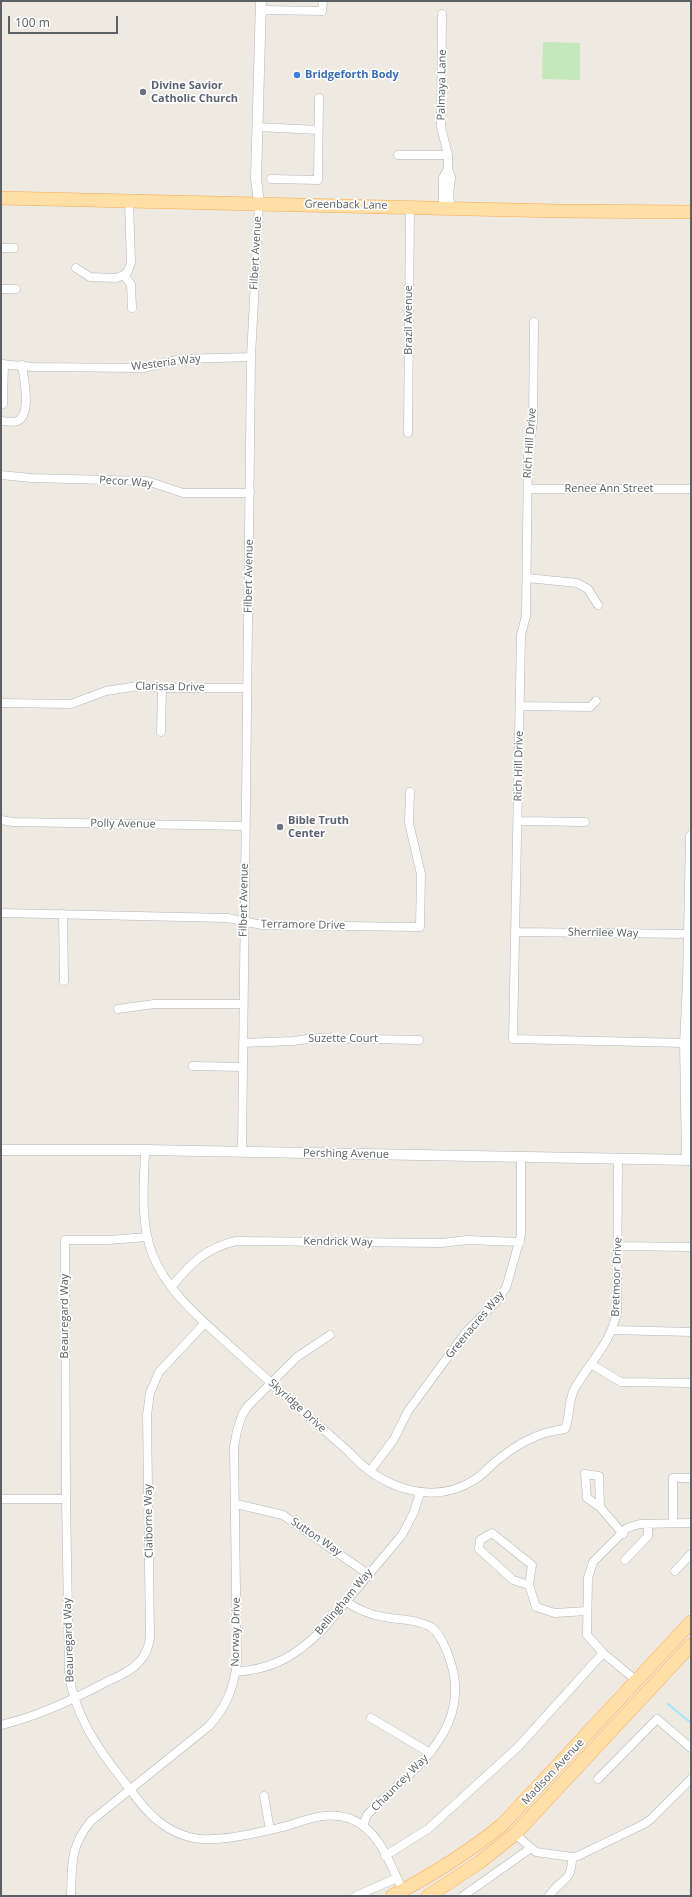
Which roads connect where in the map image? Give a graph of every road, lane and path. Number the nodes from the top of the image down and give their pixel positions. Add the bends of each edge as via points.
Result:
1 (323, 1) edge
2 (260, 5) edge
3 (442, 14) dead end
4 (319, 98) dead end
5 (258, 127) junction
6 (318, 130) junction
7 (398, 155) dead end
8 (448, 155) junction
9 (271, 179) dead end
10 (1, 198) edge
11 (129, 201) junction
12 (259, 203) junction
13 (410, 207) junction
14 (447, 208) junction
15 (691, 212) edge
16 (1, 248) edge
17 (14, 248) dead end
18 (76, 268) dead end
19 (124, 276) junction
20 (1, 289) edge
21 (16, 289) dead end
22 (132, 308) dead end
23 (534, 322) dead end
24 (251, 357) junction
25 (2, 364) edge
26 (22, 366) junction
27 (3, 404) dead end
28 (1, 421) edge
29 (408, 433) dead end
30 (1, 474) edge
31 (528, 489) junction
32 (691, 489) edge
33 (250, 493) junction
34 (527, 578) junction
35 (598, 604) dead end
36 (162, 688) junction
37 (246, 688) junction
38 (596, 701) dead end
39 (1, 703) edge
40 (520, 706) junction
41 (161, 732) dead end
42 (410, 792) dead end
43 (1, 820) edge
44 (518, 821) junction
45 (585, 822) dead end
46 (246, 826) junction
47 (691, 836) edge
48 (690, 885) edge
49 (1, 913) edge
50 (63, 914) junction
51 (244, 922) junction
52 (516, 932) junction
53 (689, 934) junction
54 (64, 981) dead end
55 (690, 984) edge
56 (243, 1004) junction
57 (118, 1009) dead end
58 (419, 1040) dead end
59 (243, 1043) junction
60 (685, 1043) junction
61 (193, 1066) dead end
62 (243, 1067) junction
63 (1, 1150) edge
64 (145, 1150) junction
65 (242, 1152) junction
66 (521, 1158) junction
67 (618, 1159) junction
68 (689, 1160) edge
69 (147, 1237) junction
70 (520, 1242) junction
71 (618, 1246) junction
72 (691, 1247) edge
73 (172, 1286) junction
74 (205, 1323) junction
75 (612, 1330) junction
76 (691, 1332) edge
77 (330, 1336) dead end
78 (591, 1364) junction
79 (270, 1382) junction
80 (691, 1383) edge
81 (565, 1429) joint
82 (370, 1471) junction
83 (691, 1478) edge
84 (420, 1492) junction
85 (1, 1499) edge
86 (66, 1499) junction
87 (236, 1504) junction
88 (600, 1507) dead end
89 (673, 1523) junction
90 (691, 1523) edge
91 (648, 1524) junction
92 (623, 1534) junction
93 (691, 1554) edge
94 (625, 1560) dead end
95 (675, 1571) dead end
96 (368, 1574) junction
97 (529, 1586) junction
98 (345, 1601) junction
99 (587, 1611) junction
100 (691, 1622) edge
101 (691, 1645) edge
102 (603, 1653) junction
103 (236, 1672) junction
104 (637, 1681) junction
105 (74, 1700) junction
106 (371, 1718) dead end
107 (1, 1725) edge
108 (691, 1748) edge
109 (430, 1752) junction
110 (598, 1779) dead end
111 (691, 1779) edge
112 (130, 1790) junction
113 (264, 1796) dead end
114 (363, 1826) junction
115 (270, 1830) junction
116 (515, 1834) junction
117 (531, 1848) junction
118 (385, 1856) junction
119 (572, 1857) junction
120 (397, 1878) junction
121 (400, 1894) edge
122 (71, 1896) edge
123 (356, 1896) edge
124 (428, 1896) edge
125 (462, 1896) edge
126 (550, 1896) edge

1 - 2 street via 322,10
2 - 5 street, Filbert Avenue
3 - 8 street, Palmaya Lane via 441,127
4 - 6 street
5 - 6 street
5 - 12 street, Filbert Avenue via 256,179
6 - 9 street via 318,180
7 - 8 street
8 - 14 street, Palmaya Lane via 451,178
10 - 11 main road, Greenback Lane
11 - 12 main road, Greenback Lane
11 - 19 street via 131,263
12 - 13 main road, Greenback Lane
12 - 24 street, Filbert Avenue
13 - 14 main road, Greenback Lane
13 - 29 street, Brazil Avenue
14 - 15 main road, Greenback Lane
16 - 17 street
18 - 19 street via 90,276
19 - 22 street via 131,284
20 - 21 street
23 - 31 street, Rich Hill Drive via 533,422 528,454
24 - 26 street, Westeria Way via 181,359 143,368
24 - 33 street, Filbert Avenue
25 - 26 street, Westeria Way
25 - 27 street
26 - 28 street via 26,406 22,418 16,422
30 - 33 street, Pecor Way via 31,478 148,481 183,493
31 - 32 street, Renee Ann Street
31 - 34 street, Rich Hill Drive
33 - 37 street, Filbert Avenue
34 - 35 street via 577,583 588,589
34 - 40 street, Rich Hill Drive via 526,616 521,635
36 - 37 street, Clarissa Drive
36 - 39 street, Clarissa Drive via 122,688 71,704
36 - 41 street
37 - 46 street, Filbert Avenue
38 - 40 street via 590,707
40 - 44 street, Rich Hill Drive
42 - 51 street, Terramore Drive via 409,823 421,874 420,927 262,925
43 - 46 street, Polly Avenue
44 - 45 street
44 - 52 street, Rich Hill Drive
46 - 51 street, Filbert Avenue
47 - 48 street
48 - 53 street
49 - 50 street, Terramore Drive
50 - 51 street, Terramore Drive via 228,918
50 - 54 street
51 - 56 street, Filbert Avenue
52 - 53 street, Sherrilee Way
52 - 60 street, Rich Hill Drive via 514,1039
53 - 55 street
55 - 60 street
56 - 57 street via 154,1004
56 - 59 street, Filbert Avenue
58 - 59 street, Suzette Court via 315,1038
59 - 62 street, Filbert Avenue
60 - 68 street
61 - 62 street
62 - 65 street, Filbert Avenue
63 - 64 street, Pershing Avenue
64 - 65 street, Pershing Avenue
64 - 69 street, Skyridge Drive via 144,1210
65 - 66 street, Pershing Avenue
66 - 67 street, Pershing Avenue
66 - 70 street, Greenacres Way
67 - 68 street, Pershing Avenue
67 - 71 street, Bretmoor Drive
69 - 73 street, Skyridge Drive via 157,1264
69 - 86 street, Beauregard Way via 65,1240
70 - 73 street, Kendrick Way via 236,1241 197,1259
70 - 82 street, Greenacres Way via 506,1288 455,1347 408,1411 394,1439
71 - 72 street
71 - 75 street, Bretmoor Drive via 618,1306
73 - 74 street, Skyridge Drive
74 - 79 street, Skyridge Drive
74 - 105 street, Claiborne Way via 159,1372 150,1394 147,1415 149,1643 143,1658 135,1666
75 - 76 street
75 - 78 street, Bretmoor Drive via 606,1344
77 - 79 street, Norway Drive via 297,1357
78 - 80 street via 621,1382
78 - 81 street, Bretmoor Drive via 570,1400
79 - 82 street, Skyridge Drive via 349,1452 359,1464
79 - 87 street, Norway Drive via 242,1415 237,1431 234,1447
81 - 84 street, Skyridge Drive via 541,1434 515,1446 475,1480 459,1488 440,1493
82 - 84 street, Skyridge Drive via 397,1487
83 - 89 street via 672,1478
84 - 96 street, Bellingham Way via 414,1512 402,1535
85 - 86 street
86 - 105 street, Beauregard Way via 69,1672
87 - 96 street, Sutton Way via 283,1515
87 - 103 street, Norway Drive
88 - 92 street
89 - 90 street
89 - 91 street
91 - 92 street via 627,1528
91 - 94 street via 648,1536
92 - 99 street via 593,1562 588,1578
93 - 95 street
96 - 98 street, Bellingham Way
97 - 97 street via 532,1565 492,1533 480,1540 479,1549 513,1580
97 - 99 street via 536,1607 555,1612
98 - 103 street, Bellingham Way via 322,1630 296,1653 256,1671
98 - 109 street, Chauncey Way via 361,1611 382,1617 412,1620 437,1631 451,1661 455,1702 443,1735
99 - 102 street via 587,1635
100 - 104 main road, Madison Avenue
101 - 116 main road, Madison Avenue
102 - 104 street
102 - 118 street via 518,1747 428,1829
103 - 112 street, Norway Drive via 232,1689 209,1726
104 - 121 main road, Madison Avenue via 503,1824 477,1845
105 - 107 street, Claiborne Way
105 - 112 street, Beauregard Way via 98,1747
106 - 109 street
108 - 110 street via 657,1719
109 - 114 street, Chauncey Way via 409,1777 367,1815
111 - 119 street via 644,1824
112 - 115 street, Beauregard Way via 160,1823 194,1838 218,1840
112 - 122 street, Norway Drive via 92,1821 80,1837 73,1855
113 - 115 street
114 - 115 street, Beauregard Way via 346,1818 327,1815 315,1816
114 - 118 street, Beauregard Way via 376,1838
116 - 117 street
116 - 124 main road, Madison Avenue via 480,1862
117 - 119 street via 542,1854
117 - 125 street
118 - 120 street, Beauregard Way
119 - 126 street via 570,1874
120 - 121 street, Beauregard Way
120 - 123 street

